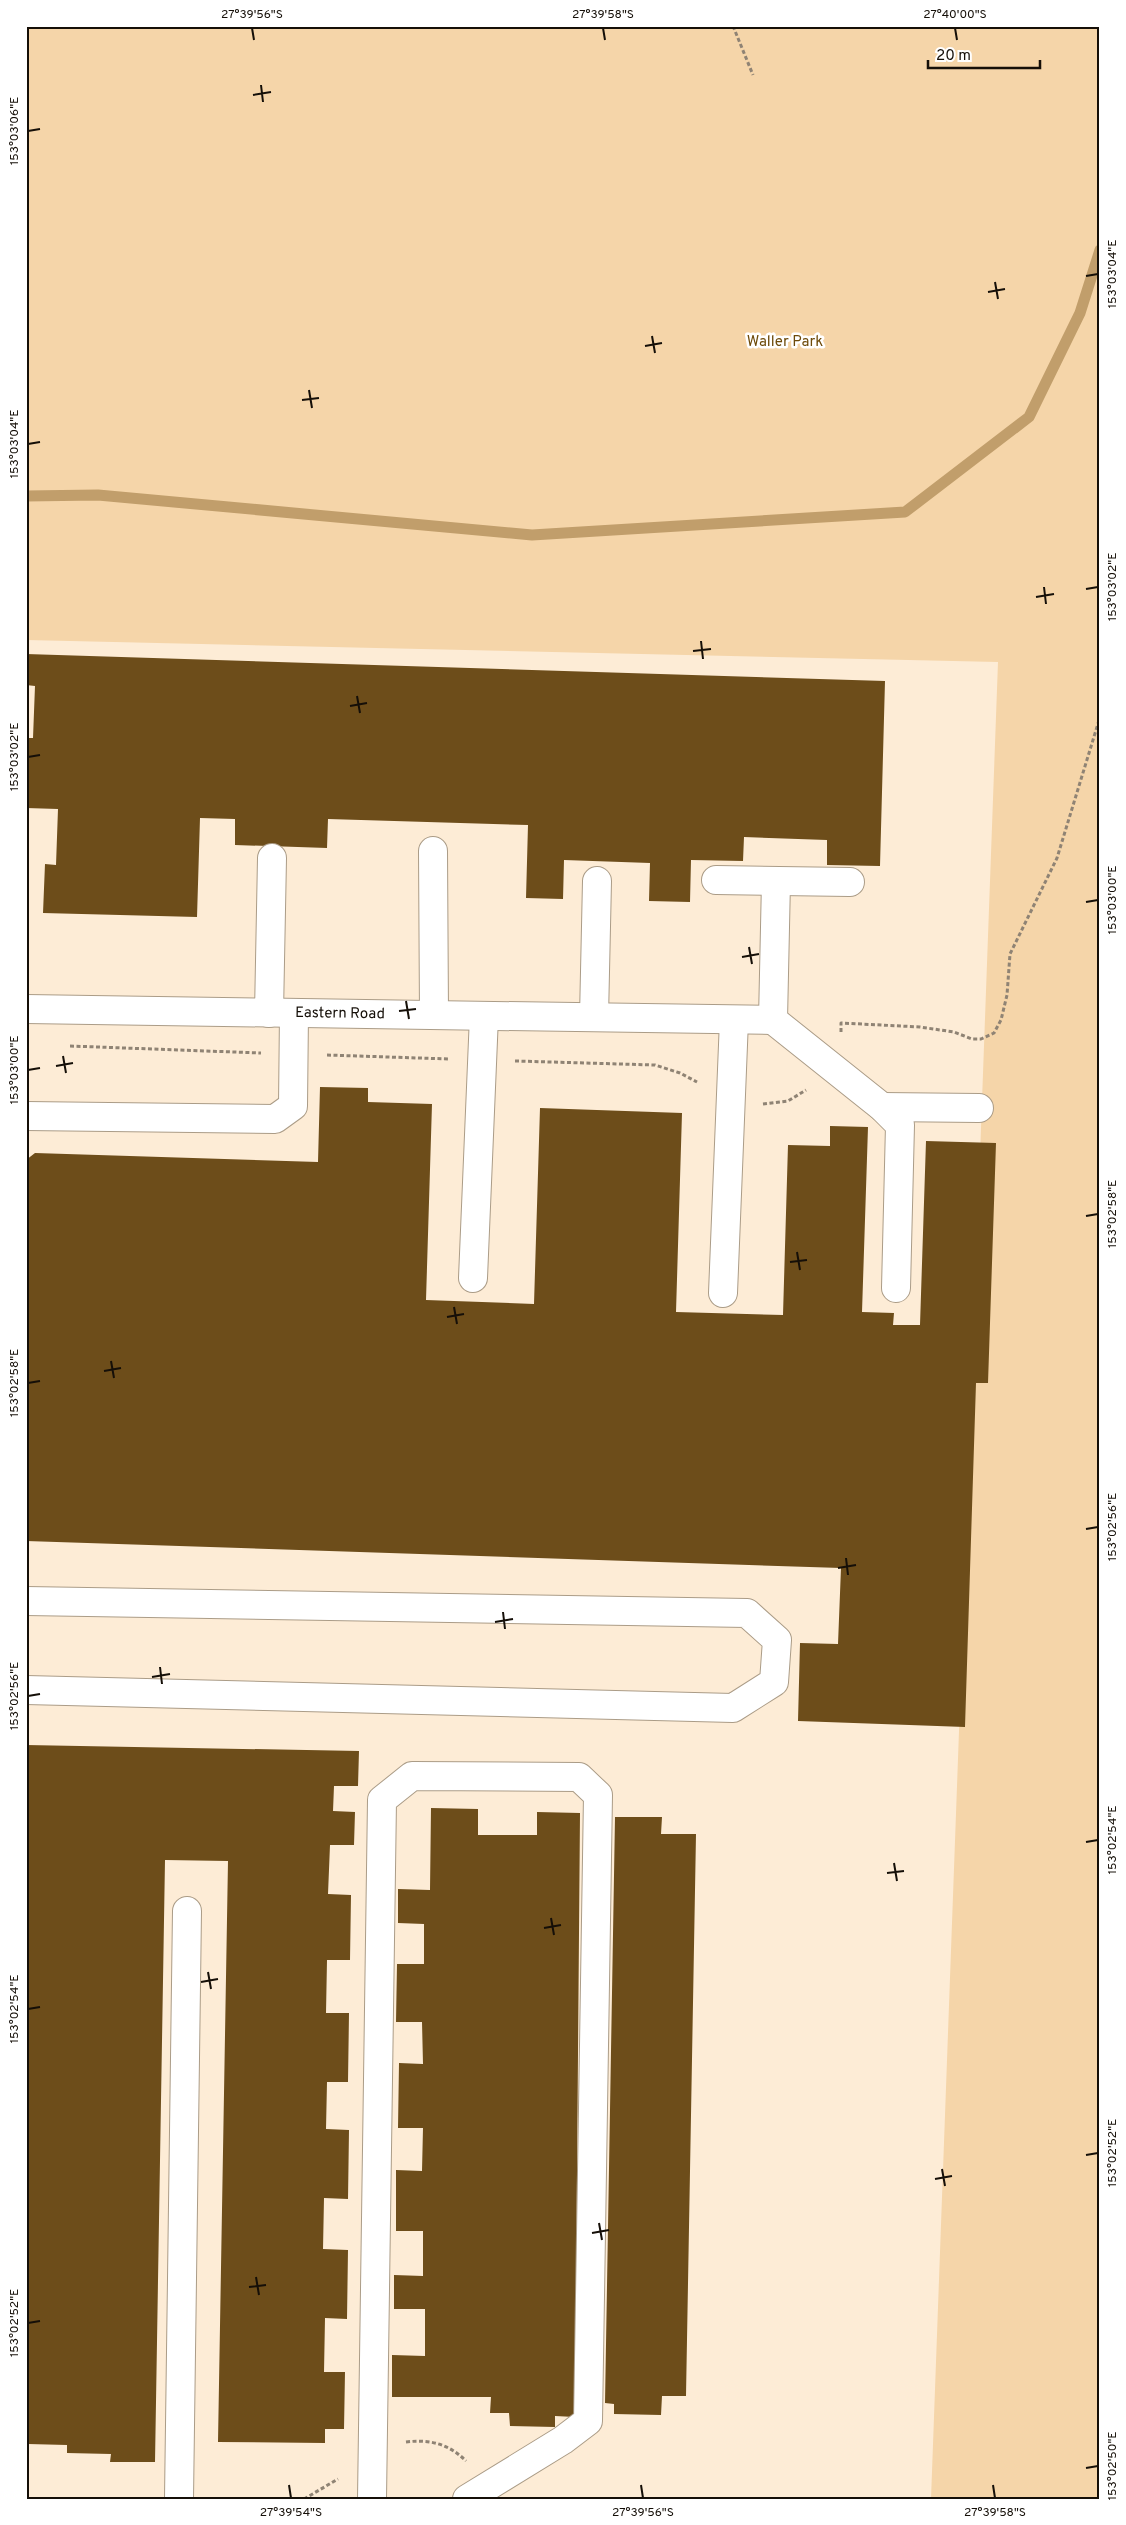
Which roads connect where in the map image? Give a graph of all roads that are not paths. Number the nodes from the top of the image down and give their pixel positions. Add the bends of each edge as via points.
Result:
1 (433, 851) dead end
2 (272, 858) dead end
3 (716, 880) dead end
4 (597, 881) dead end
5 (776, 881) junction
6 (850, 882) dead end
7 (26, 1009) edge
8 (281, 1013) junction
9 (434, 1015) junction
10 (484, 1016) junction
11 (594, 1018) junction
12 (734, 1020) junction
13 (773, 1020) junction
14 (882, 1106) junction
15 (979, 1108) dead end
16 (26, 1116) edge
17 (473, 1278) dead end
18 (896, 1288) dead end
19 (723, 1293) dead end
20 (26, 1601) edge
21 (26, 1690) edge
22 (187, 1911) dead end
23 (178, 2499) edge
24 (372, 2499) edge
25 (467, 2499) edge

1 - 9 street
2 - 8 street
3 - 5 street
4 - 11 street
5 - 6 street
5 - 13 street
7 - 8 street, Eastern Road
8 - 9 street, Eastern Road
8 - 16 street via 293,1106 275,1119
9 - 10 street, Eastern Road
10 - 11 street, Eastern Road
10 - 17 street
11 - 12 street, Eastern Road
12 - 13 street, Eastern Road
12 - 19 street
13 - 14 street
14 - 15 street
14 - 18 street via 900,1124
20 - 21 street via 747,1613 777,1640 774,1682 733,1708
22 - 23 street
24 - 25 street via 382,1800 412,1776 579,1777 598,1795 588,2421

